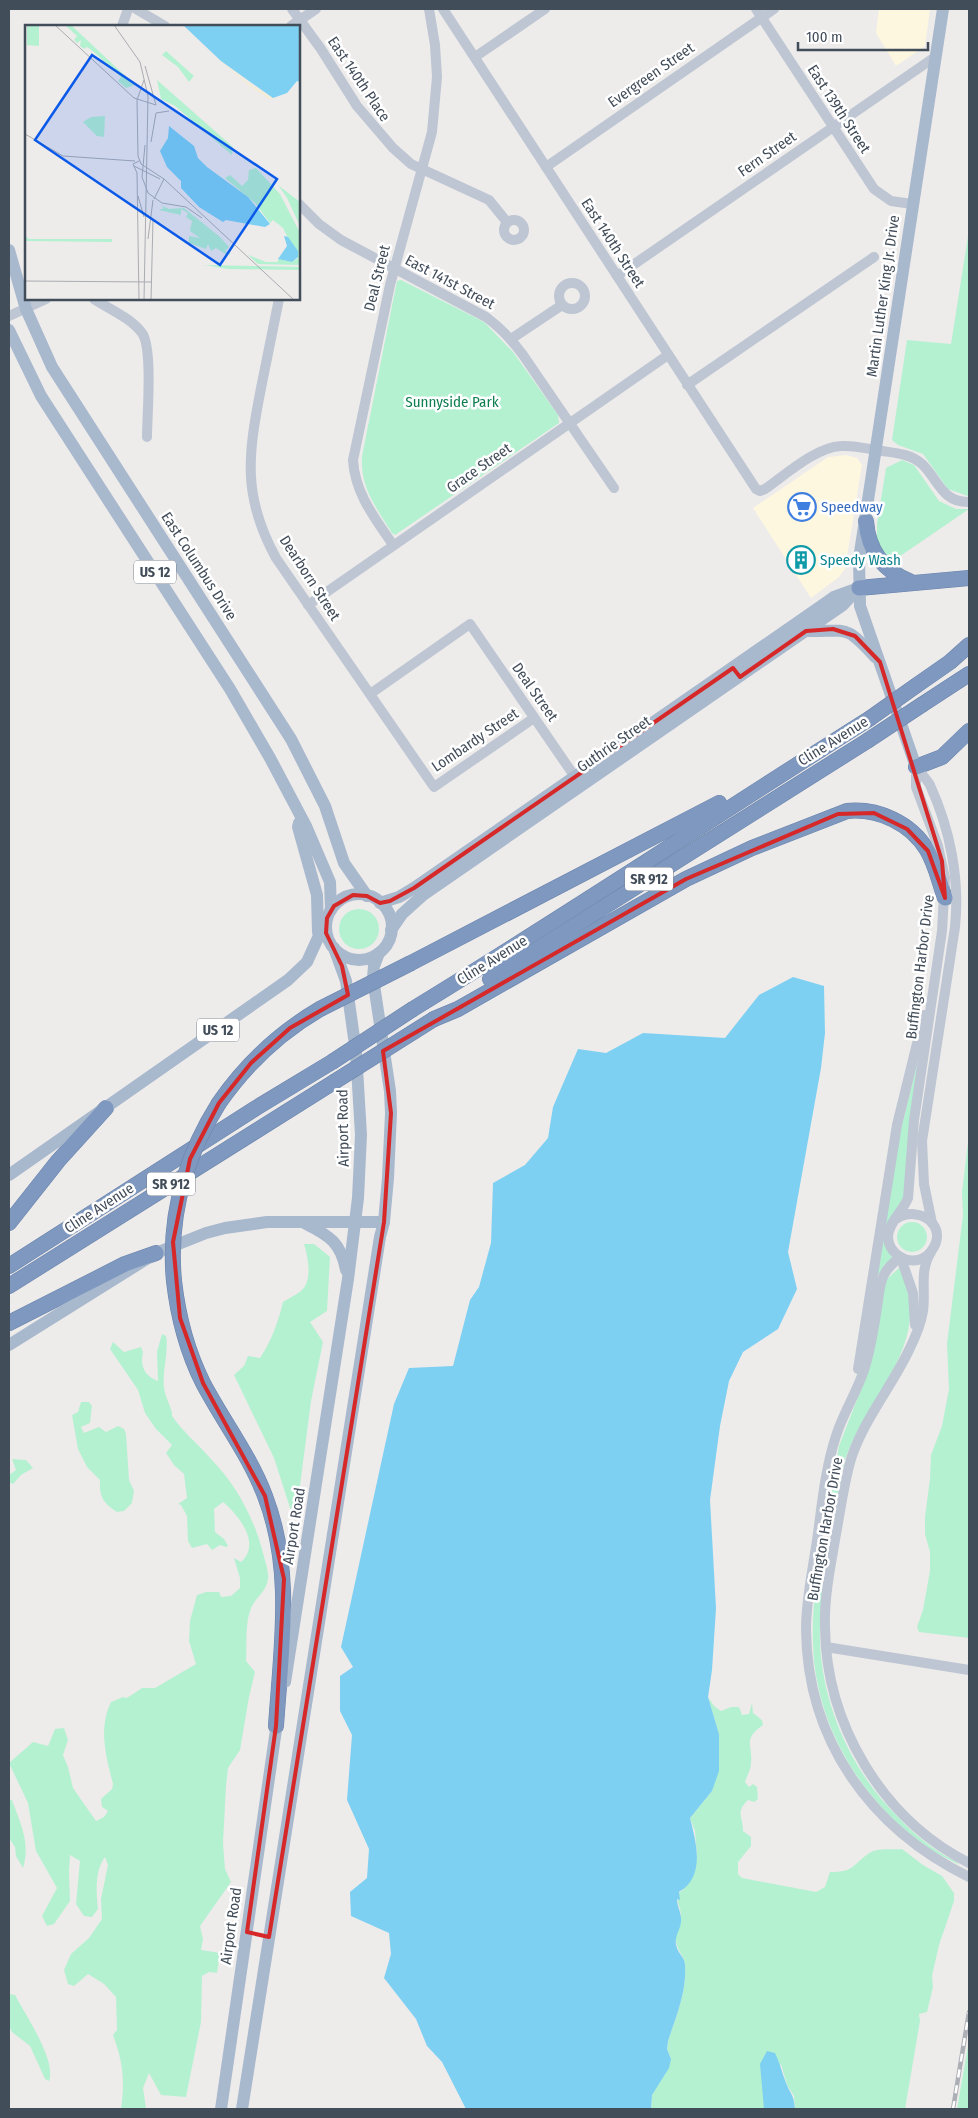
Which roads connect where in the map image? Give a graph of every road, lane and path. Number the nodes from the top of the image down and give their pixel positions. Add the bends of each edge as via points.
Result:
1 (128, 9) edge
2 (136, 9) edge
3 (292, 9) edge
4 (316, 9) edge
5 (429, 9) edge
6 (443, 9) edge
7 (545, 9) edge
8 (774, 9) edge
9 (943, 9) edge
10 (758, 13) edge
11 (300, 20) junction
12 (122, 25) edge
13 (163, 25) edge
14 (292, 25) edge
15 (475, 57) junction
16 (935, 57) junction
17 (832, 127) junction
18 (546, 167) junction
19 (423, 169) junction
20 (912, 204) junction
21 (300, 210) edge
22 (507, 222) dead end
23 (9, 250) edge
24 (874, 257) dead end
25 (394, 270) junction
26 (616, 276) junction
27 (21, 279) edge
28 (44, 300) edge
29 (96, 300) edge
30 (280, 300) edge
31 (562, 305) dead end
32 (26, 309) junction
33 (9, 316) edge
34 (9, 330) edge
35 (511, 339) junction
36 (668, 355) junction
37 (687, 385) junction
38 (570, 424) junction
39 (146, 437) dead end
40 (877, 450) junction
41 (614, 488) dead end
42 (969, 502) edge
43 (866, 521) junction
44 (393, 546) junction
45 (969, 578) edge
46 (912, 582) junction
47 (859, 588) junction
48 (308, 605) junction
49 (806, 631) junction
50 (969, 645) edge
51 (880, 662) junction
52 (737, 672) junction
53 (969, 674) edge
54 (370, 694) junction
55 (534, 718) junction
56 (969, 731) edge
57 (800, 761) junction
58 (916, 767) junction
59 (575, 777) junction
60 (434, 787) joint
61 (299, 815) junction
62 (367, 896) junction
63 (944, 898) junction
64 (380, 902) junction
65 (329, 914) junction
66 (391, 930) junction
67 (318, 941) junction
68 (334, 948) junction
69 (378, 953) junction
70 (935, 973) junction
71 (434, 1018) junction
72 (106, 1108) junction
73 (9, 1175) edge
74 (896, 1219) junction
75 (302, 1222) junction
76 (384, 1222) junction
77 (9, 1223) edge
78 (356, 1223) junction
79 (932, 1223) junction
80 (931, 1252) junction
81 (156, 1253) junction
82 (900, 1258) junction
83 (9, 1266) edge
84 (348, 1279) junction
85 (9, 1286) edge
86 (9, 1323) edge
87 (913, 1341) junction
88 (9, 1345) edge
89 (852, 1397) junction
90 (826, 1647) junction
91 (969, 1670) edge
92 (276, 1726) junction
93 (969, 1863) edge
94 (969, 1876) edge
95 (247, 1932) junction
96 (270, 1937) junction
97 (221, 2109) edge
98 (242, 2109) edge

1 - 12 street
2 - 13 street
3 - 11 street, East 140th Place
4 - 11 street
5 - 19 street, Deal Street via 435,45 437,93
6 - 15 street, East 140th Street
7 - 15 street
8 - 10 street, Evergreen Street
9 - 16 main road, Martin Luther King Jr. Drive
10 - 17 street, East 139th Street
10 - 18 street, Evergreen Street
11 - 14 street
11 - 19 street, East 140th Place via 368,122 411,164
15 - 18 street, East 140th Street
16 - 17 street, Fern Street
16 - 20 main road, Martin Luther King Jr. Drive
17 - 20 street, East 139th Street via 874,189 891,201
17 - 26 street, Fern Street
18 - 26 street, East 140th Street
19 - 22 street, East 140th Place via 483,196 494,204
19 - 25 street, Deal Street
20 - 40 main road, Martin Luther King Jr. Drive
21 - 25 street, East 141st Street via 341,240
23 - 27 main road, East Columbus Drive / US 12
24 - 37 street
25 - 35 street, East 141st Street via 486,317
25 - 44 street, Deal Street via 353,460 360,494
26 - 36 street, East 140th Street
27 - 32 main road, East Columbus Drive / US 12
28 - 32 street
29 - 39 street via 135,326 145,338 148,352
30 - 48 street, Dearborn Street via 252,435 251,488 267,541
31 - 35 street
32 - 33 street
32 - 62 main road, East Columbus Drive / US 12 via 40,343 68,394 291,739 318,789 344,863
34 - 61 main road, US 12 via 41,396 230,689
35 - 38 street, East 141st Street
36 - 37 street, East 140th Street
36 - 38 street, Grace Street
37 - 40 street, East 140th Street via 752,485 760,491 826,449 846,446
38 - 41 street, East 141st Street
38 - 44 street, Grace Street
40 - 42 street via 914,458 926,468 945,495 955,501
40 - 43 main road, Martin Luther King Jr. Drive
43 - 46 highway via 868,536 879,561 890,571
43 - 47 main road, Martin Luther King Jr. Drive via 859,559
44 - 48 street, Grace Street
45 - 46 highway
46 - 47 highway
47 - 49 main road, Guthrie Street via 843,605
47 - 51 main road via 860,606
47 - 52 main road, Guthrie Street via 834,597
48 - 54 street, Dearborn Street
49 - 51 main road via 833,629 848,632
49 - 52 main road, Guthrie Street
50 - 57 highway, Cline Avenue / SR 912, bridge via 869,719
51 - 58 main road
52 - 59 main road, Guthrie Street
52 - 66 main road, Guthrie Street via 438,884 408,908
53 - 71 highway, Cline Avenue / SR 912, bridge
54 - 55 street, Deal Street via 470,624
54 - 60 street, Dearborn Street
55 - 59 street, Deal Street
55 - 60 street, Lombardy Street
56 - 58 highway via 942,757
57 - 83 highway, Cline Avenue / SR 912, bridge via 537,932
57 - 92 highway, bridge via 320,1009 290,1028 241,1073 197,1142 181,1189 174,1230 174,1281 180,1318 195,1364 253,1469 276,1530 284,1594
58 - 63 street, Buffington Harbor Drive via 916,787 944,870
58 - 79 street, Buffington Harbor Drive via 930,784 949,842 957,896 922,1141 924,1184
59 - 64 main road, Guthrie Street via 399,898
61 - 65 main road via 330,882
61 - 67 main road, US 12 via 298,827 317,895
62 - 64 main road
62 - 65 main road via 346,898
63 - 70 street, Buffington Harbor Drive
63 - 71 highway via 928,851 913,834 884,815 847,811 760,845 686,879 458,1008
64 - 66 main road via 390,916
65 - 67 main road, US 12
65 - 68 main road via 326,933
66 - 69 main road via 388,942
67 - 72 main road, US 12 via 307,962 288,980
68 - 69 main road via 353,960 370,958
68 - 78 main road, Airport Road via 346,981 360,1097 361,1145
69 - 76 main road via 373,978 391,1113
70 - 74 street, Buffington Harbor Drive via 914,1120 908,1198
70 - 89 street via 898,1126
71 - 85 highway, Cline Avenue / SR 912, bridge
72 - 73 main road
72 - 77 highway, US 12 via 58,1161
74 - 79 street via 911,1212 919,1213
74 - 82 street via 888,1234 889,1243
75 - 78 main road
75 - 81 main road via 267,1222 225,1228
75 - 84 main road via 333,1240 342,1253
76 - 78 main road
76 - 96 main road
78 - 84 main road, Airport Road
79 - 80 street via 936,1238
80 - 82 street via 917,1260
80 - 87 street, Buffington Harbor Drive via 925,1261 922,1311
81 - 86 highway via 126,1264
81 - 88 main road
82 - 87 street, Buffington Harbor Drive via 913,1293
82 - 89 street via 883,1276 871,1346
84 - 92 main road, Airport Road via 291,1651
87 - 90 street, Buffington Harbor Drive via 852,1455 827,1592
89 - 94 street via 836,1435 828,1466 809,1590 807,1648 814,1692 832,1743 863,1795 904,1836
90 - 91 street
90 - 93 street, Buffington Harbor Drive via 837,1706 854,1747 870,1773 916,1827
92 - 95 main road, Airport Road
95 - 96 main road
95 - 97 main road, Airport Road
96 - 98 main road

